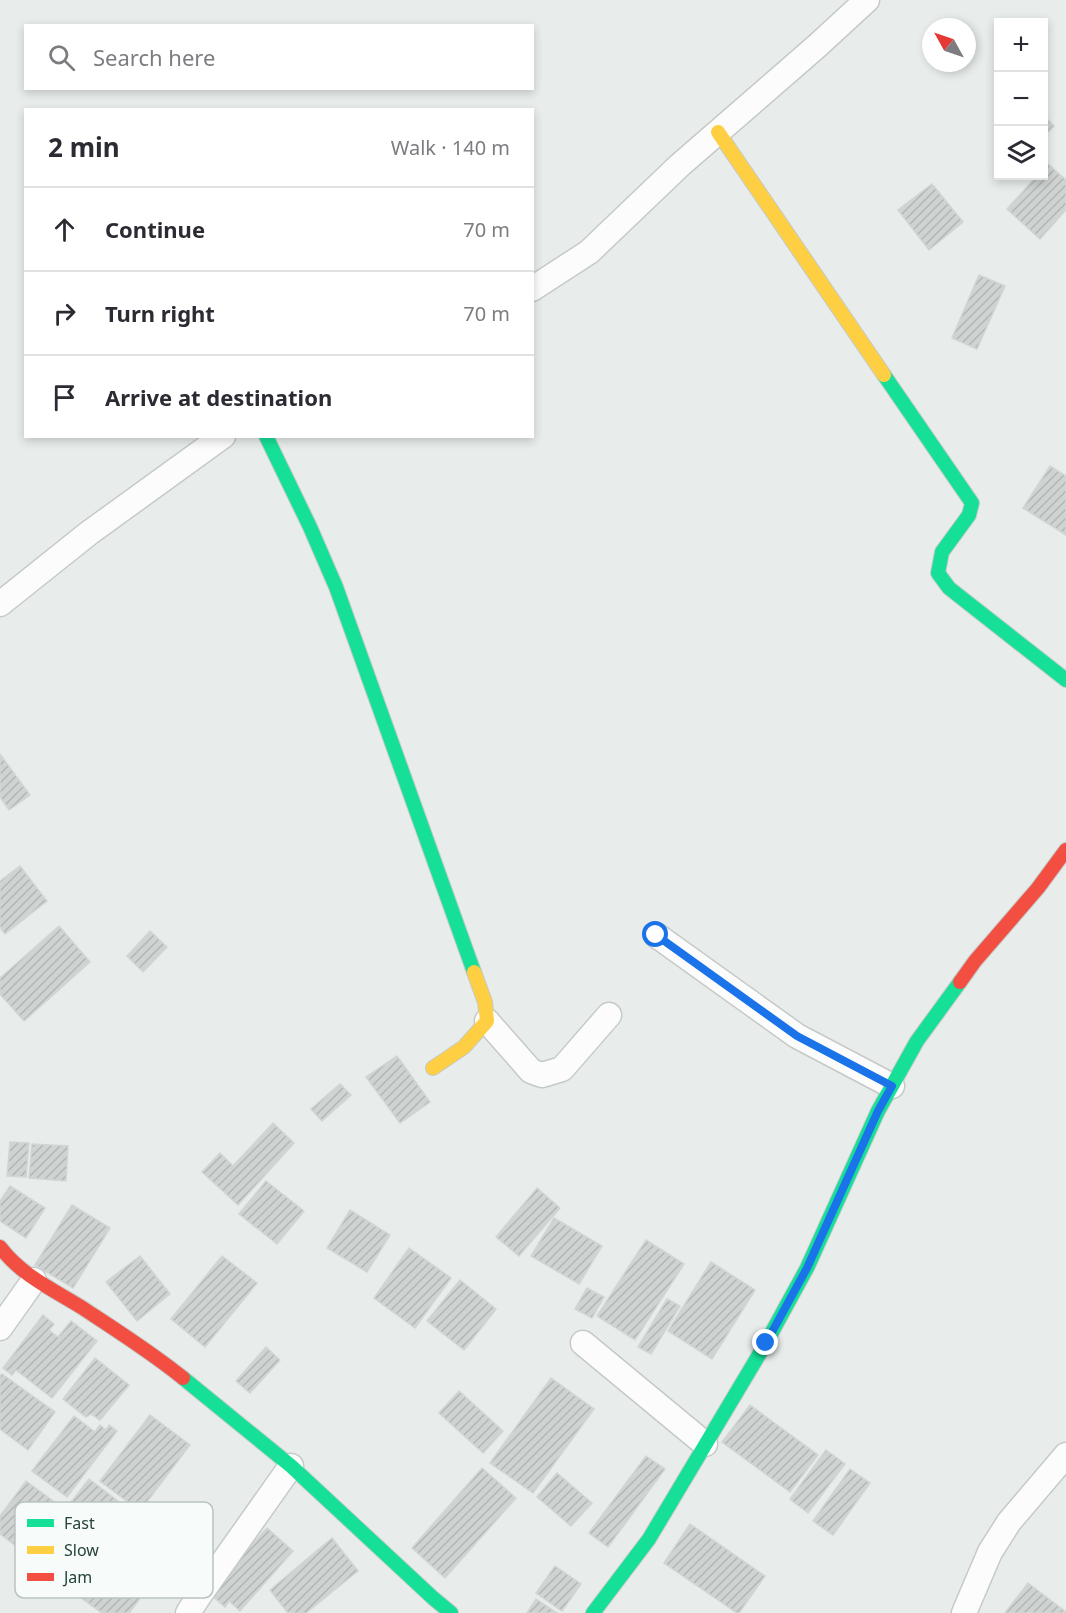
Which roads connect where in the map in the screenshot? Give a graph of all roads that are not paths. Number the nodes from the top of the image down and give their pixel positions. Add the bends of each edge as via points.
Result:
1 (867, 0) edge
2 (718, 132) junction
3 (534, 288) edge
4 (220, 438) edge
5 (267, 438) edge
6 (0, 604) edge
7 (1066, 680) edge
8 (1066, 850) edge
9 (656, 935) dead end
10 (609, 1015) dead end
11 (487, 1021) junction
12 (433, 1068) dead end
13 (892, 1086) junction
14 (0, 1247) edge
15 (34, 1280) junction
16 (0, 1328) edge
17 (583, 1343) dead end
18 (705, 1444) junction
19 (1066, 1455) edge
20 (291, 1466) junction
21 (213, 1576) edge
22 (198, 1598) edge
23 (188, 1613) edge
24 (451, 1613) edge
25 (592, 1613) edge
26 (964, 1613) edge

1 - 2 street
2 - 3 street via 589,252
2 - 7 street via 972,503 969,515 942,552 938,573 950,588
4 - 6 street via 89,533
5 - 11 street via 336,587 485,1002
8 - 13 street via 975,961 917,1041
9 - 13 street via 797,1036
10 - 11 street via 562,1069 542,1076 531,1071
11 - 12 street via 464,1047
13 - 18 street via 807,1268
14 - 15 street
15 - 16 street
15 - 20 street via 162,1361
17 - 18 street
18 - 25 street via 649,1539
19 - 26 street via 1009,1521 990,1552
20 - 21 street
20 - 24 street
22 - 23 street

